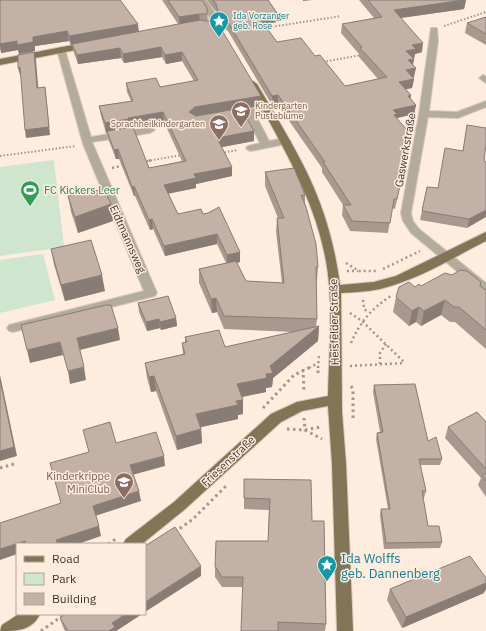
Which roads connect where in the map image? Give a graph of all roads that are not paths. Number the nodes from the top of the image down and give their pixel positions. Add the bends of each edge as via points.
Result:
1 (202, 0) edge
2 (203, 26) edge
3 (213, 27) junction
4 (434, 30) road end
5 (222, 32) edge
6 (96, 44) edge
7 (61, 50) junction
8 (0, 62) edge
9 (248, 76) edge
10 (486, 104) edge
11 (267, 109) junction
12 (249, 112) junction
13 (424, 114) junction
14 (217, 118) edge
15 (150, 130) dead end
16 (286, 141) junction
17 (88, 142) junction
18 (266, 145) junction
19 (251, 148) road end
20 (486, 236) edge
21 (447, 256) junction
22 (335, 289) junction
23 (486, 289) edge
24 (13, 328) dead end
25 (335, 400) junction
26 (133, 543) edge
27 (31, 615) edge
28 (8, 631) edge
29 (345, 631) edge

1 - 3 street via 215,22
2 - 3 main road
3 - 5 main road
4 - 13 street, Gaswerkstraße
6 - 7 main road
7 - 8 main road
7 - 17 street, Eidtmannsweg
9 - 11 main road, Heisfelder Straße
10 - 13 street via 458,115
11 - 12 street
11 - 16 main road, Heisfelder Straße
12 - 14 street
12 - 18 street
13 - 21 street, Gaswerkstraße via 406,212 410,226
15 - 17 street
16 - 18 street
16 - 22 main road, Heisfelder Straße via 322,223 331,256
17 - 24 street, Eidtmannsweg via 151,293
18 - 19 street
20 - 21 main road
21 - 22 main road via 386,283
21 - 23 street, Gaswerkstraße
22 - 25 main road, Heisfelder Straße
25 - 26 main road, Friesenstraße via 304,404 276,418 179,506
25 - 29 main road, Heisfelder Straße
27 - 28 main road

